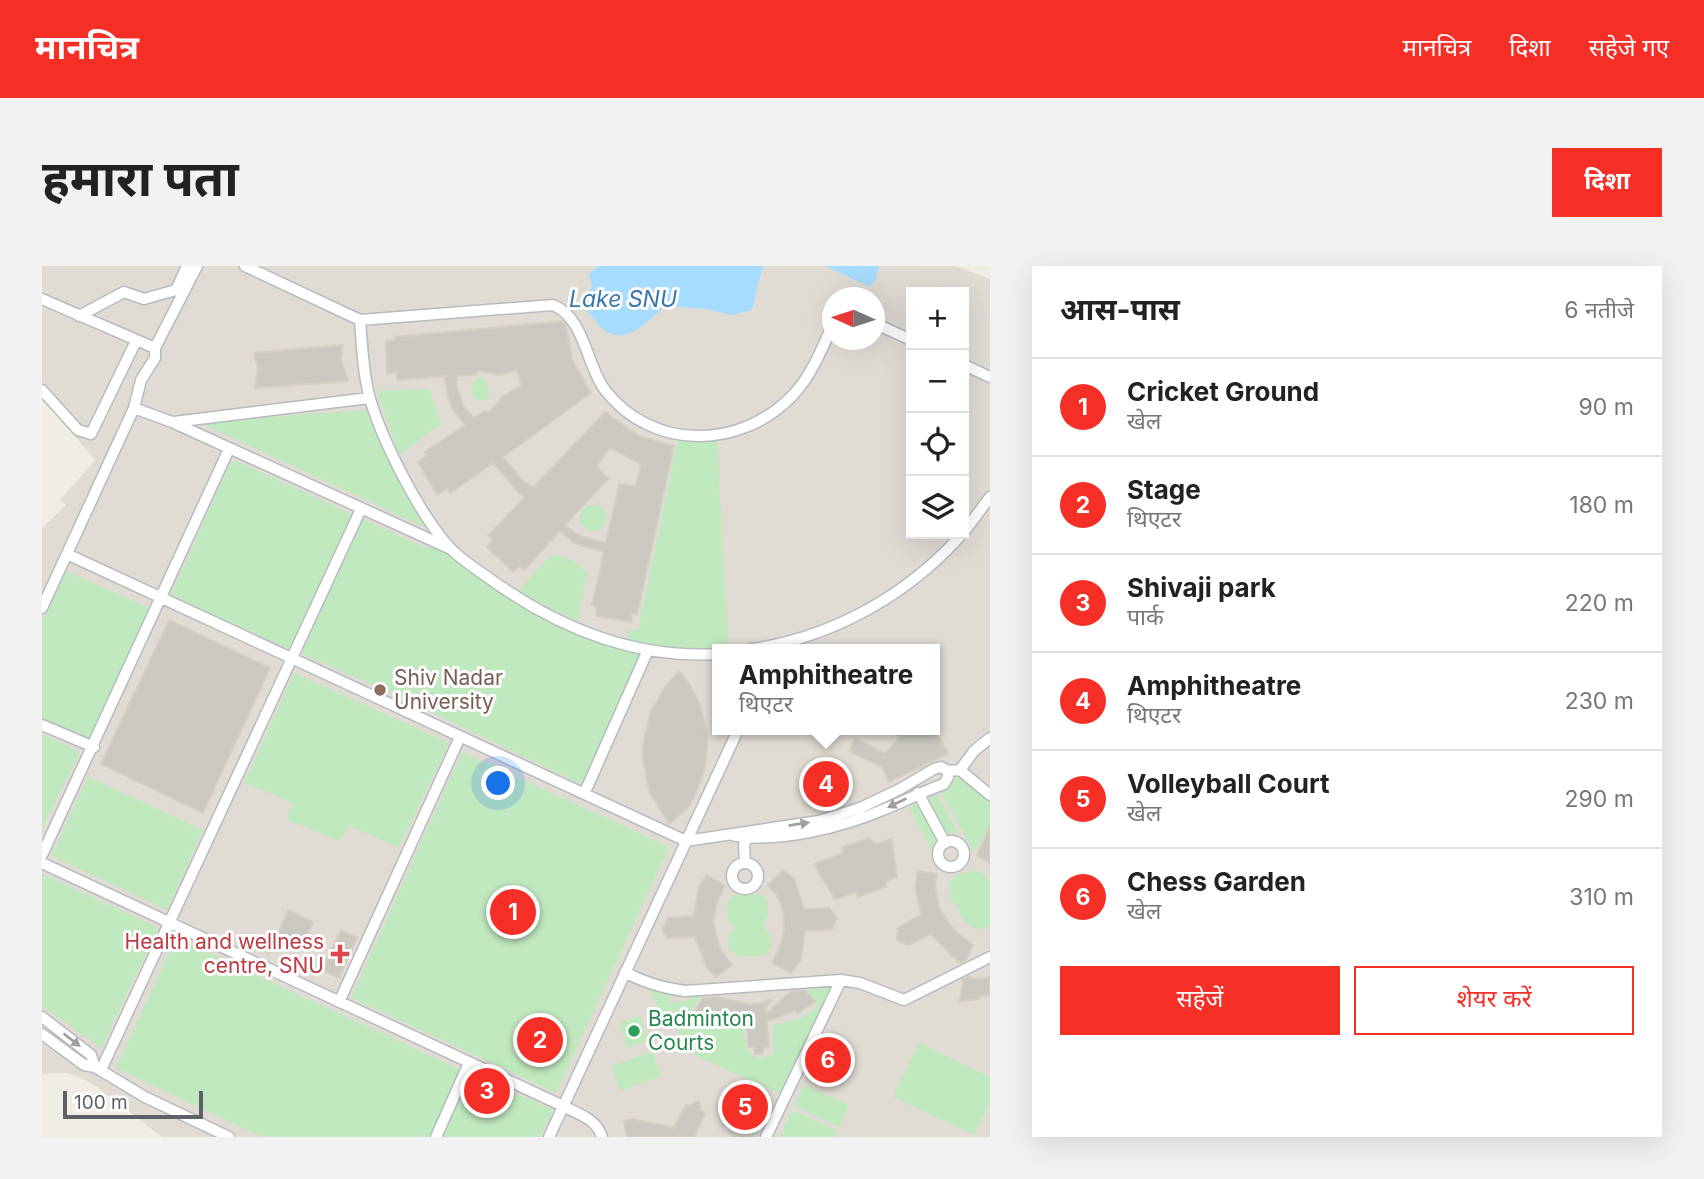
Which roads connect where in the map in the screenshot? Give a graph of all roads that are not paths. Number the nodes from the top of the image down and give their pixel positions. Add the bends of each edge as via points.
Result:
1 (187, 266) edge
2 (197, 266) edge
3 (245, 266) edge
4 (42, 299) edge
5 (79, 316) junction
6 (360, 320) junction
7 (885, 328) edge
8 (906, 338) edge
9 (136, 341) junction
10 (822, 347) edge
11 (155, 348) junction
12 (969, 367) edge
13 (990, 377) edge
14 (42, 390) edge
15 (369, 398) junction
16 (134, 408) junction
17 (172, 422) junction
18 (229, 449) junction
19 (990, 497) edge
20 (361, 509) junction
21 (969, 525) edge
22 (957, 539) edge
23 (452, 550) junction
24 (67, 554) junction
25 (162, 598) junction
26 (42, 608) edge
27 (784, 644) edge
28 (648, 650) junction
29 (712, 654) edge
30 (293, 659) junction
31 (42, 725) edge
32 (736, 735) edge
33 (460, 737) junction
34 (990, 738) edge
35 (93, 747) junction
36 (954, 771) junction
37 (585, 792) junction
38 (918, 793) junction
39 (990, 794) edge
40 (726, 833) junction
41 (747, 838) junction
42 (686, 841) junction
43 (944, 843) dead end
44 (42, 855) edge
45 (42, 863) edge
46 (745, 863) dead end
47 (169, 923) junction
48 (990, 957) edge
49 (625, 972) junction
50 (841, 980) junction
51 (339, 1002) junction
52 (42, 1017) edge
53 (42, 1034) edge
54 (470, 1063) junction
55 (98, 1069) junction
56 (563, 1106) junction
57 (229, 1137) edge
58 (436, 1137) edge
59 (549, 1137) edge
60 (603, 1137) edge
61 (766, 1137) edge

1 - 5 street via 176,290 145,299 124,292
2 - 11 street
3 - 6 street
4 - 5 street
5 - 9 street
6 - 10 street via 553,305 572,321 599,382 629,415 646,425 692,437 737,432 782,406 810,373
6 - 15 street
7 - 8 street
9 - 11 street
9 - 14 street via 91,434 78,430
11 - 16 street
12 - 13 street
15 - 17 street
15 - 23 street via 395,460
16 - 17 street
16 - 24 street
17 - 18 street
18 - 20 street
18 - 25 street
19 - 21 street
20 - 23 street
20 - 30 street
22 - 27 street via 888,599
23 - 28 street via 524,603 569,627
24 - 25 street
24 - 26 street
25 - 30 street
25 - 35 street
28 - 29 street
28 - 37 street
30 - 33 street
30 - 47 street
31 - 35 street
32 - 42 street
33 - 37 street
33 - 51 street
34 - 36 street
35 - 44 street
36 - 38 street via 944,783
36 - 39 street
40 -> 36 street via 819,821 870,803 934,769
37 - 42 street
38 -> 41 street via 864,817 820,829
38 - 43 street
40 - 41 street
40 - 42 street
41 - 46 street
42 - 49 street
45 - 47 street
47 - 51 street
47 - 55 street
48 - 50 street via 904,1000
49 - 50 street via 685,991
49 - 56 street
50 - 61 street
51 - 54 street
52 -> 55 street via 90,1055
53 - 55 street via 84,1065
54 - 56 street
54 - 58 street
55 - 57 street
56 - 59 street
56 - 60 street via 592,1121

